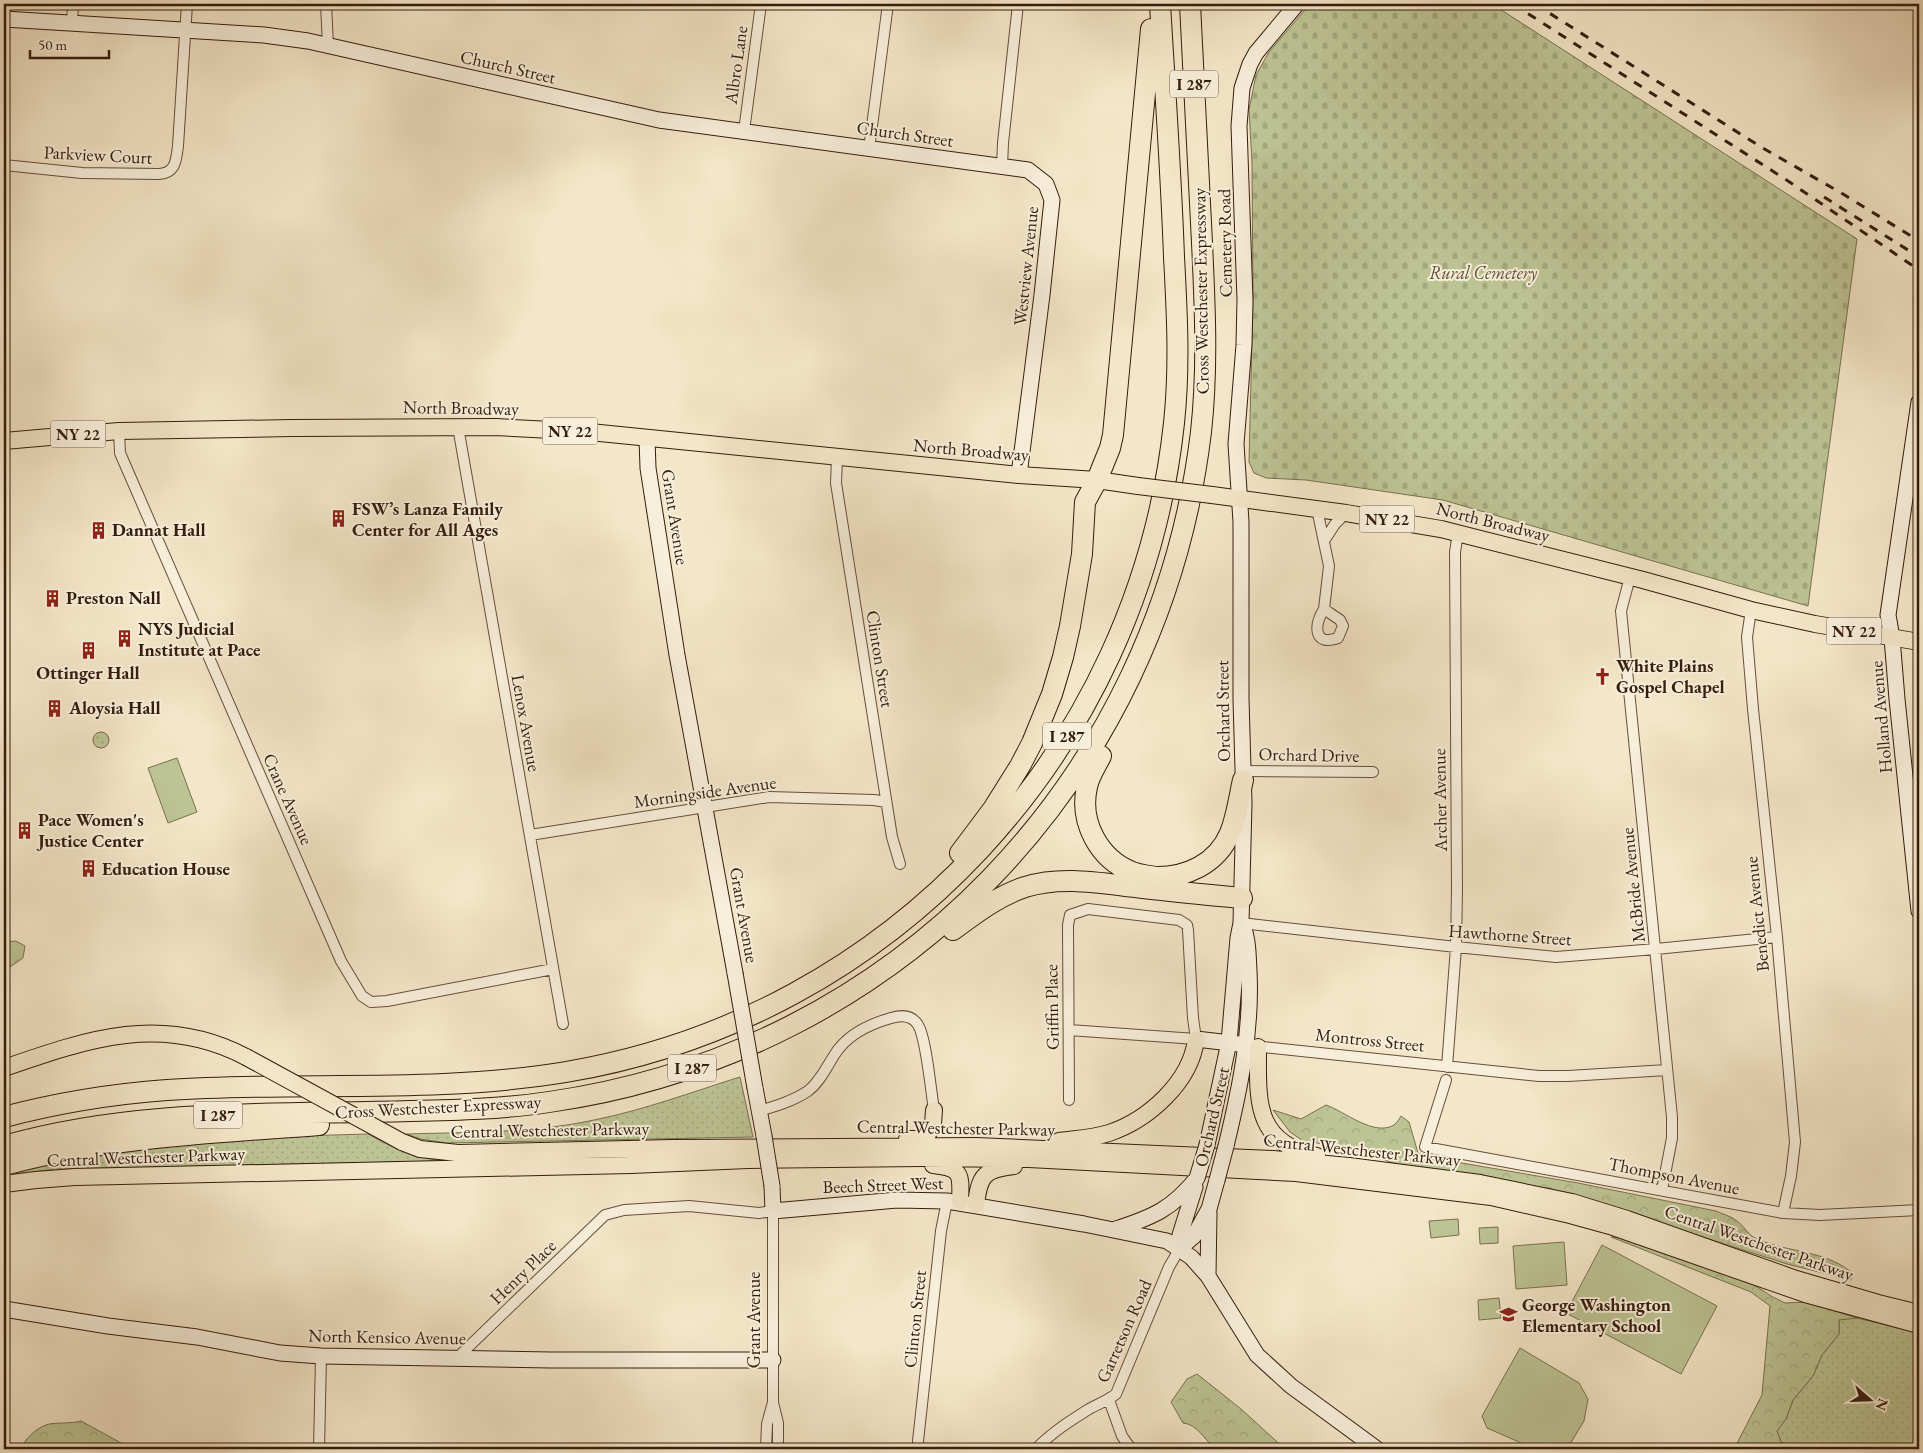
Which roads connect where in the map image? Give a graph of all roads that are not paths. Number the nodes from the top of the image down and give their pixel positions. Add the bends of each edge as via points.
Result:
1 (73, 4) edge
2 (187, 4) edge
3 (326, 4) edge
4 (761, 4) edge
5 (888, 4) edge
6 (1018, 4) edge
7 (1153, 4) edge
8 (1160, 4) edge
9 (1190, 4) edge
10 (1297, 4) edge
11 (4, 19) edge
12 (72, 24) junction
13 (185, 30) junction
14 (328, 46) junction
15 (744, 132) junction
16 (869, 149) junction
17 (4, 165) edge
18 (1002, 166) junction
19 (1919, 402) edge
20 (458, 427) junction
21 (119, 431) junction
22 (647, 438) junction
23 (4, 441) edge
24 (838, 458) junction
25 (1019, 475) junction
26 (1097, 480) junction
27 (1240, 499) junction
28 (1316, 509) junction
29 (1346, 513) junction
30 (1458, 533) junction
31 (1324, 541) junction
32 (1630, 577) junction
33 (1324, 609) dead end
34 (1751, 610) junction
35 (1892, 638) junction
36 (1919, 642) edge
37 (1100, 736) junction
38 (1374, 772) dead end
39 (1243, 775) junction
40 (886, 802) junction
41 (704, 806) junction
42 (530, 835) junction
43 (900, 864) dead end
44 (1154, 877) junction
45 (1242, 892) junction
46 (1919, 911) edge
47 (1242, 923) junction
48 (1777, 937) junction
49 (920, 944) junction
50 (1456, 947) junction
51 (1656, 949) junction
52 (859, 952) junction
53 (553, 969) junction
54 (563, 1024) dead end
55 (1069, 1030) junction
56 (1196, 1039) junction
57 (1228, 1042) junction
58 (1252, 1046) junction
59 (1447, 1067) junction
60 (4, 1068) edge
61 (1667, 1070) junction
62 (1446, 1080) dead end
63 (1069, 1100) dead end
64 (435, 1110) junction
65 (934, 1110) junction
66 (759, 1111) junction
67 (4, 1117) edge
68 (4, 1146) edge
69 (989, 1147) junction
70 (1043, 1148) junction
71 (844, 1153) junction
72 (1029, 1159) junction
73 (4, 1165) edge
74 (1380, 1170) junction
75 (1197, 1178) junction
76 (4, 1184) edge
77 (1662, 1190) junction
78 (961, 1203) junction
79 (1209, 1209) junction
80 (1919, 1210) edge
81 (773, 1211) junction
82 (612, 1212) joint
83 (1783, 1213) junction
84 (1114, 1230) junction
85 (1180, 1248) junction
86 (1208, 1276) junction
87 (4, 1308) edge
88 (1919, 1313) edge
89 (1919, 1325) edge
90 (321, 1356) junction
91 (458, 1357) junction
92 (773, 1360) junction
93 (1109, 1400) junction
94 (772, 1402) junction
95 (918, 1441) dead end
96 (320, 1449) edge
97 (766, 1449) edge
98 (778, 1449) edge
99 (1036, 1449) edge
100 (1131, 1449) edge
101 (1377, 1449) edge

1 - 12 street
2 - 13 street, Parkview Court
3 - 14 street
4 - 15 street, Albro Lane
5 - 16 street
6 - 18 street
7 - 26 highway via 1113,435
8 - 52 highway, Cross Westchester Expressway / I 287 via 1178,368 1169,461 1159,516 1144,569 1122,631 1094,691 1034,785 960,870 918,908
9 - 37 highway, Cross Westchester Expressway / I 287 via 1205,331 1200,437 1185,522 1167,587 1138,662
10 - 27 street, Cemetery Road via 1256,53 1242,88 1239,126 1245,300 1236,444
11 - 12 street, Church Street
12 - 13 street, Church Street
13 - 14 street, Church Street via 264,35
13 - 17 street, Parkview Court via 178,146 171,171 166,174 82,173
14 - 15 street, Church Street via 631,114
15 - 16 street, Church Street
16 - 18 street, Church Street
18 - 25 street, Westview Avenue via 1034,173 1046,184 1052,200
19 - 35 street, Holland Avenue via 1888,615
20 - 21 main road, North Broadway / NY 22
20 - 22 main road, North Broadway / NY 22
20 - 42 street, Lenox Avenue
21 - 23 main road, North Broadway / NY 22
21 - 53 street, Crane Avenue via 120,453 341,961 362,996 371,1002 387,1001
22 - 24 main road, North Broadway / NY 22
22 - 41 street, Grant Avenue via 649,478
24 - 25 main road, North Broadway / NY 22
24 - 40 street, Clinton Street via 836,483
25 - 26 main road, North Broadway / NY 22
26 - 27 main road, North Broadway / NY 22, bridge
26 - 52 highway via 1085,502 1082,554 1063,657 1032,743 1008,786 968,844
27 - 28 main road, North Broadway / NY 22
27 - 39 street, Orchard Street
28 - 29 main road, North Broadway / NY 22
28 - 31 street
29 - 30 main road, North Broadway / NY 22
29 - 31 street
30 - 32 main road, North Broadway / NY 22
30 - 50 street, Archer Avenue via 1455,552
31 - 33 street via 1329,566
32 - 34 main road, North Broadway / NY 22
32 - 51 street, McBride Avenue via 1621,611
34 - 35 main road, North Broadway / NY 22
34 - 48 street, Benedict Avenue via 1747,637
35 - 36 main road, North Broadway / NY 22
35 - 46 street, Holland Avenue
37 - 44 highway via 1102,754 1089,779 1085,799 1091,833 1104,852 1121,866
37 - 49 highway, Cross Westchester Expressway / I 287 via 1020,847
38 - 39 street, Orchard Drive
39 - 44 highway via 1230,833 1217,854 1188,873
39 - 45 street, Orchard Street
40 - 41 street, Morningside Avenue via 769,797
40 - 43 street, Clinton Street
41 - 42 street, Morningside Avenue
41 - 66 street, Grant Avenue, bridge
42 - 53 street, Lenox Avenue
44 - 45 highway
45 - 47 street, Orchard Street
45 - 49 highway via 1049,882 1025,887 999,898 940,940
47 - 50 street, Hawthorne Street
47 - 57 street, Orchard Street
47 - 58 street, Orchard Street via 1247,938
48 - 51 street, Hawthorne Street
48 - 83 street, Benedict Avenue via 1795,1142
49 - 64 highway, Cross Westchester Expressway / I 287 via 869,981 808,1018 754,1045 702,1064 628,1087 570,1099
50 - 51 street, Hawthorne Street via 1556,957
50 - 59 street, Archer Avenue
51 - 61 street, McBride Avenue
52 - 67 highway, Cross Westchester Expressway / I 287 via 794,993 728,1025 657,1051 585,1068 529,1077 434,1084 164,1090 86,1099
53 - 54 street, Lenox Avenue
55 - 56 street, Montross Street
55 - 56 street, Griffin Place via 1068,925 1070,915 1088,910 1178,920 1187,925
55 - 63 street, Griffin Place
56 - 57 street, Montross Street
56 - 70 main road via 1189,1064 1176,1085 1134,1122 1108,1134 1057,1141
57 - 58 street, Montross Street
57 - 75 street, Orchard Street, bridge
58 - 59 street, Montross Street
58 - 74 main road via 1261,1112 1280,1140 1301,1152
58 - 79 street, Orchard Street, bridge
59 - 61 street, Montross Street via 1548,1076
60 - 71 main road, Central Westchester Parkway, bridge via 96,1040 134,1034 174,1033 213,1042 246,1057 420,1149 458,1153 672,1148
61 - 77 street, McBride Avenue via 1672,1138
62 - 77 street, Thompson Avenue via 1425,1147
64 - 68 highway, Cross Westchester Expressway / I 287 via 166,1118 81,1128
64 - 73 highway via 327,1125 101,1144
65 - 66 street via 922,1032 910,1017 895,1016 858,1032 836,1052 809,1090
65 - 69 main road via 940,1128 947,1136 974,1140
65 - 71 main road via 932,1128 924,1137
66 - 81 street, Grant Avenue, bridge
69 - 70 main road, Central Westchester Parkway
69 - 71 main road, Central Westchester Parkway
70 - 74 main road, Central Westchester Parkway via 1273,1159
71 - 72 main road, Central Westchester Parkway
71 - 76 main road, Central Westchester Parkway via 75,1177
71 - 78 main road via 885,1164 949,1167 958,1173 961,1181
72 - 78 main road via 1014,1166 998,1168 982,1177 978,1188
72 - 89 main road, Central Westchester Parkway via 1296,1173 1491,1197 1610,1226 1805,1294
74 - 88 main road, Central Westchester Parkway via 1480,1183 1572,1202 1796,1279
75 - 84 street via 1183,1196 1168,1207
75 - 85 street, Orchard Street via 1180,1235
77 - 83 street, Thompson Avenue
78 - 81 street, Beech Street West via 897,1200
78 - 84 street, Beech Street West
78 - 95 street, Clinton Street via 941,1230
79 - 85 street, Orchard Street via 1194,1236
79 - 86 street
80 - 83 street, Thompson Avenue via 1820,1215
81 - 82 street, Beech Street West via 759,1213 689,1206
81 - 92 street, Grant Avenue
82 - 91 street, Henry Place via 588,1231
84 - 85 street, Beech Street West via 1156,1238
85 - 86 street
85 - 93 street, Garretson Road via 1169,1267 1120,1386
86 - 101 street via 1257,1355 1291,1386
87 - 90 street, North Kensico Avenue via 280,1353
90 - 91 street, North Kensico Avenue
90 - 96 street
91 - 92 street, North Kensico Avenue
92 - 94 street, Grant Avenue
93 - 99 street, Garretson Road via 1065,1424
93 - 100 street via 1122,1436
94 - 97 street, Grant Avenue
94 - 98 street, Grant Avenue via 778,1423

